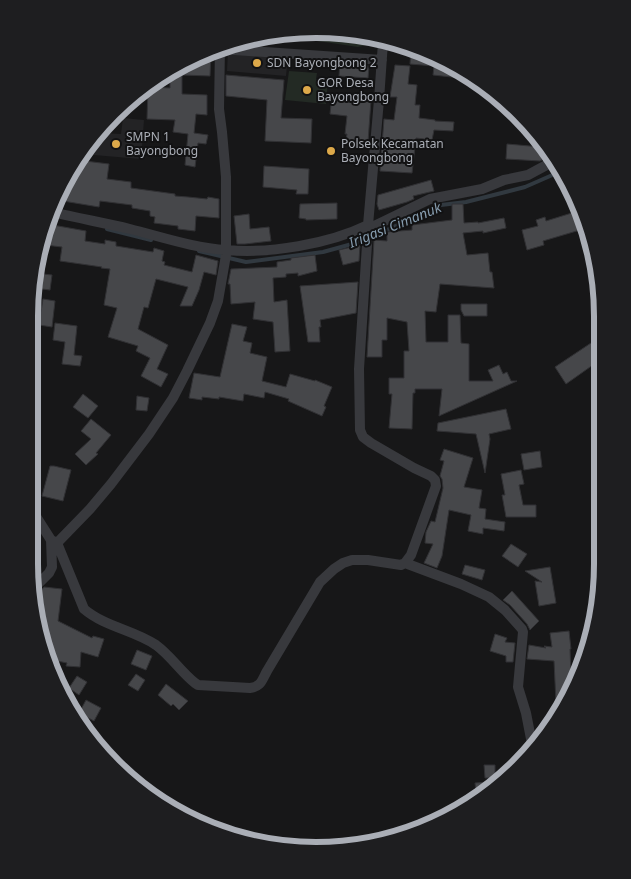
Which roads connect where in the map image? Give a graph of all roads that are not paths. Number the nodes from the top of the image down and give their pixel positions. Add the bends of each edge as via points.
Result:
1 (383, 46) edge
2 (239, 48) edge
3 (220, 55) edge
4 (382, 60) junction
5 (549, 164) edge
6 (57, 213) edge
7 (368, 230) junction
8 (226, 253) junction
9 (37, 517) edge
10 (54, 541) junction
11 (405, 563) junction
12 (38, 584) edge
13 (531, 739) edge

1 - 4 street
2 - 4 street
3 - 8 street via 219,109 226,177
4 - 7 street
5 - 7 street via 528,175 482,189 430,199
6 - 8 street
7 - 8 street via 270,250
7 - 11 street via 359,370 360,430 371,443 431,476 436,486 411,555
8 - 10 street via 219,296 210,323 172,398 111,484 90,509
9 - 10 street
10 - 11 street via 89,614 156,646 195,683 250,688 260,684 320,582 334,569 352,560
10 - 12 street via 52,567
11 - 13 street via 489,597 522,629 518,687

